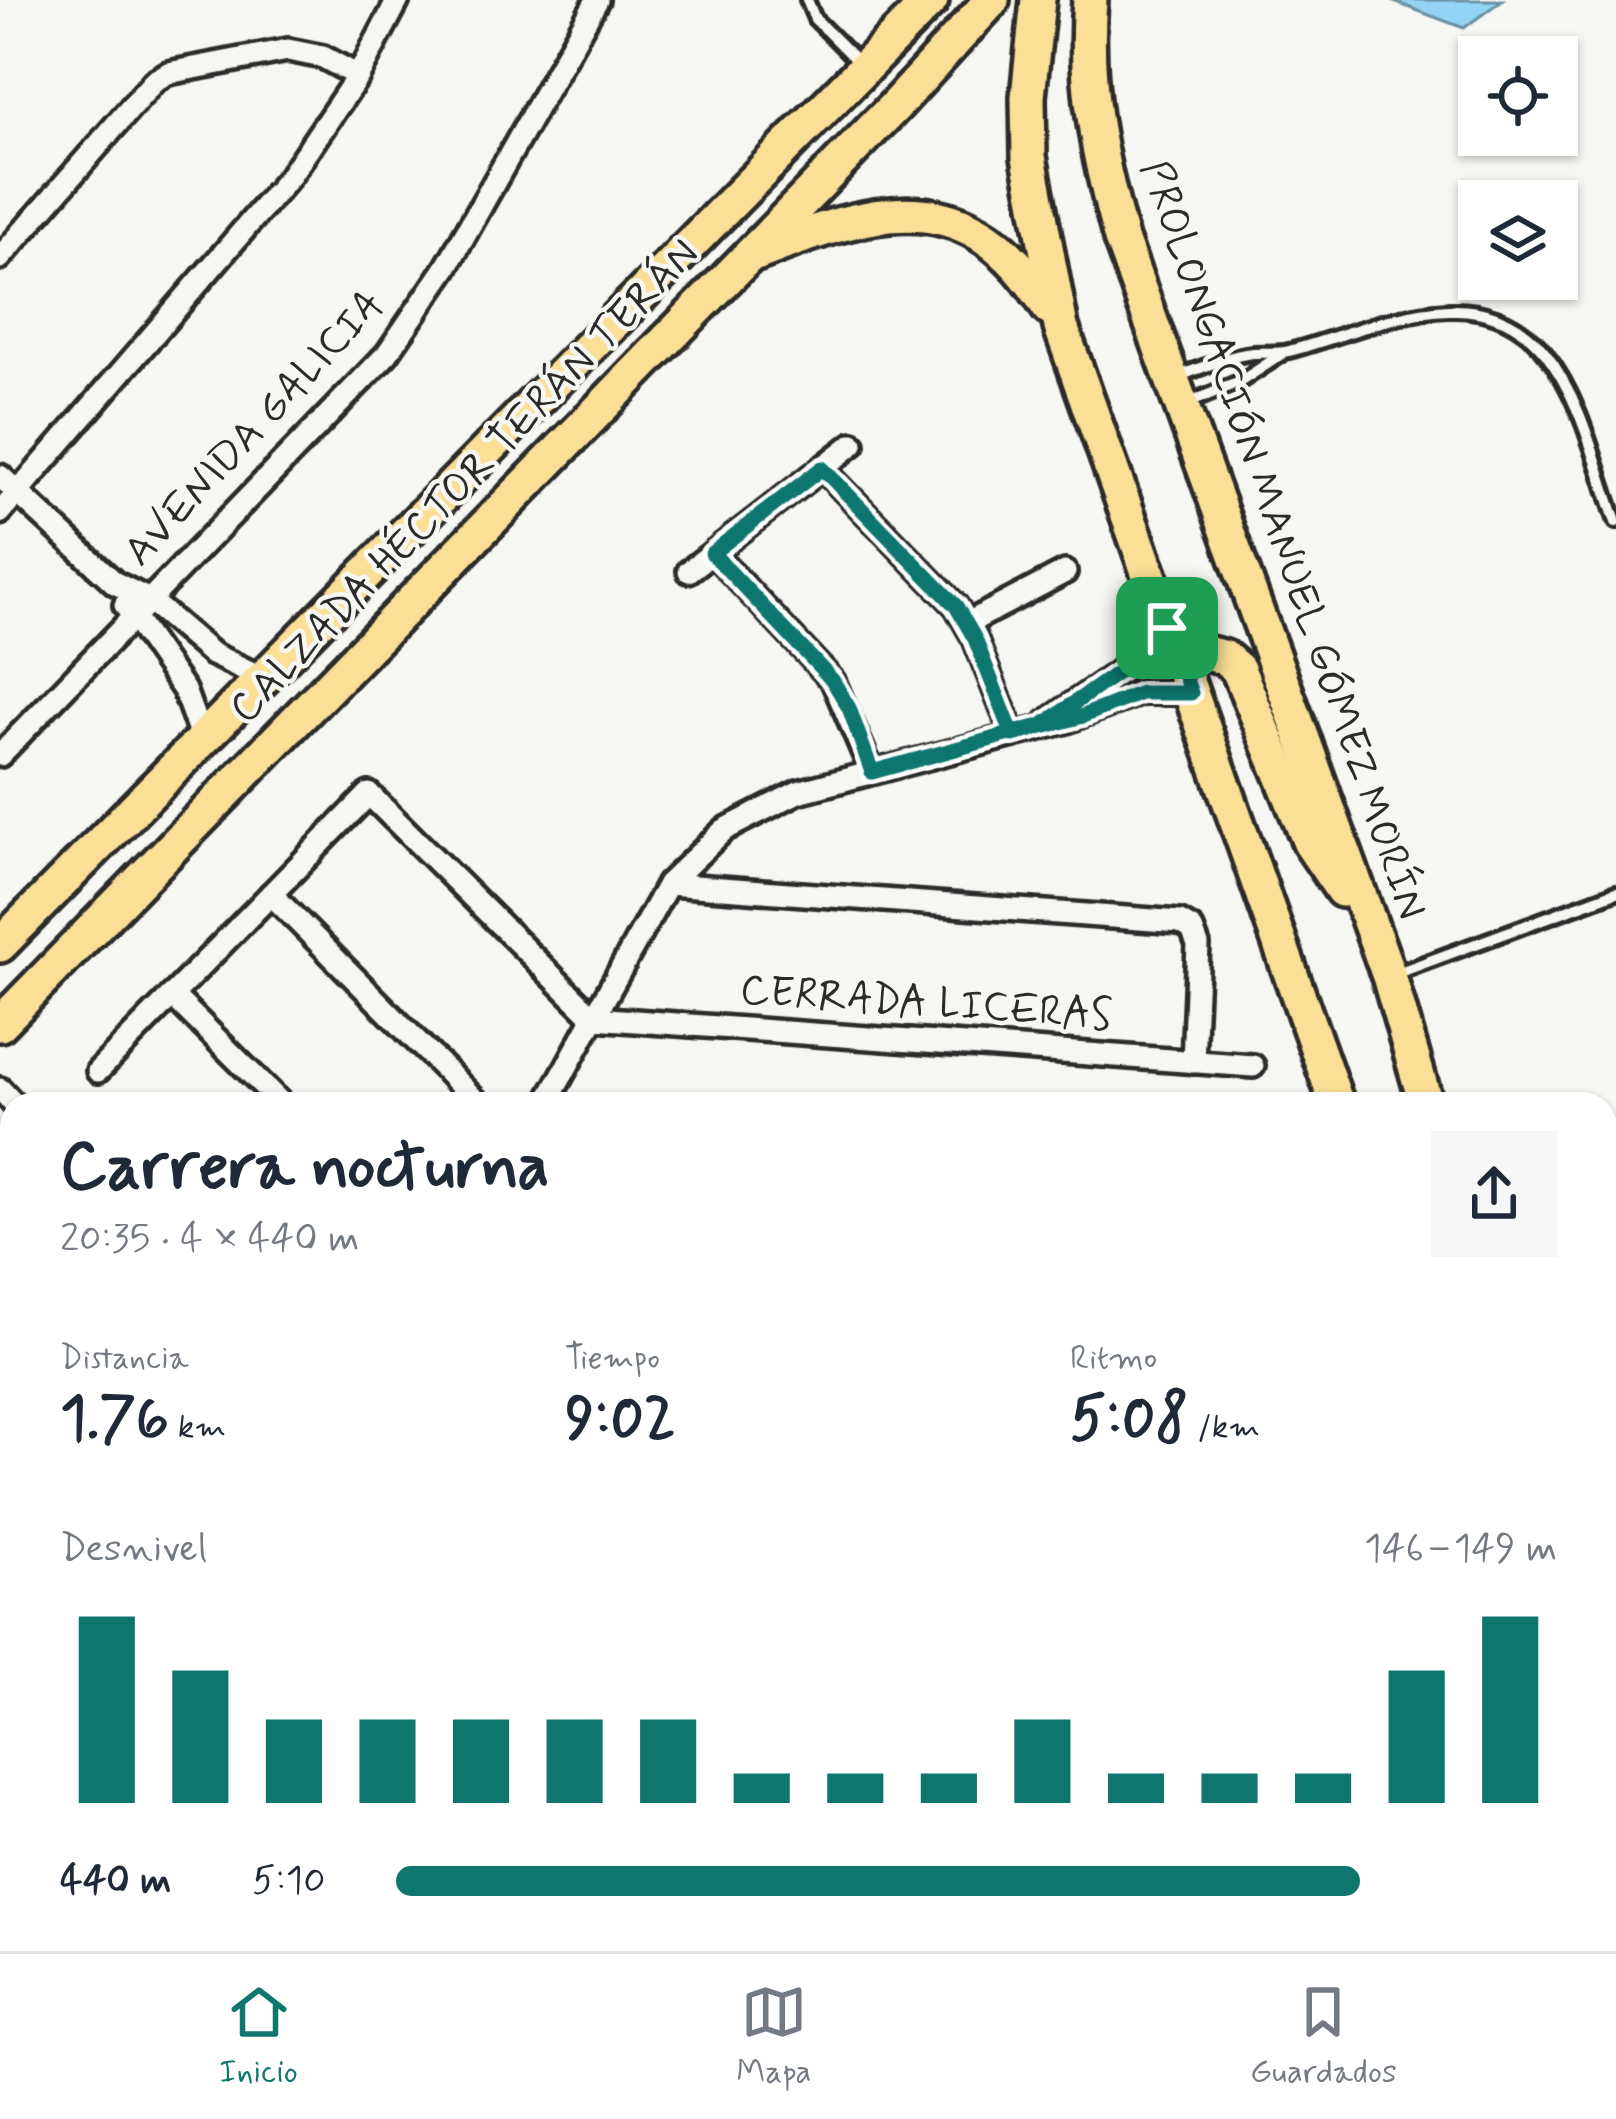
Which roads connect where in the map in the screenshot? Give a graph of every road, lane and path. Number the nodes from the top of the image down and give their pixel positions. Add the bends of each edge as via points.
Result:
1 (398, 0) edge
2 (597, 0) edge
3 (807, 0) edge
4 (931, 0) edge
5 (992, 0) edge
6 (1038, 0) edge
7 (1090, 0) edge
8 (865, 68) junction
9 (358, 76) junction
10 (0, 258) edge
11 (743, 260) junction
12 (1060, 327) junction
13 (1283, 353) junction
14 (1174, 393) junction
15 (853, 444) dead end
16 (822, 468) junction
17 (0, 476) edge
18 (18, 492) junction
19 (0, 513) edge
20 (1616, 522) edge
21 (712, 553) junction
22 (689, 571) dead end
23 (1065, 572) dead end
24 (115, 583) junction
25 (149, 600) junction
26 (132, 617) junction
27 (968, 623) junction
28 (1169, 636) junction
29 (302, 640) junction
30 (265, 679) junction
31 (1191, 693) junction
32 (1043, 725) junction
33 (1013, 735) junction
34 (203, 742) junction
35 (0, 755) edge
36 (872, 772) junction
37 (152, 868) junction
38 (668, 884) junction
39 (1616, 892) edge
40 (271, 894) junction
41 (1370, 931) junction
42 (0, 945) edge
43 (1389, 976) junction
44 (172, 995) junction
45 (594, 1018) junction
46 (0, 1024) edge
47 (1192, 1062) junction
48 (1253, 1066) dead end
49 (98, 1071) dead end
50 (264, 1092) edge
51 (467, 1092) edge
52 (553, 1092) edge
53 (1332, 1092) edge
54 (1423, 1092) edge

1 - 9 street
2 - 25 street, AVENIDA GALICIA via 398,341
3 - 8 lane via 815,19
4 - 8 main road, CALZADA HÉCTOR TERÁN TERÁN
5 - 11 main road, CALZADA HÉCTOR TERÁN TERÁN
6 - 12 main road via 1029,157
7 - 14 main road, PROLONGACIÓN MANUEL GÓMEZ MORÍN via 1096,147
8 - 29 main road, CALZADA HÉCTOR TERÁN TERÁN
9 - 10 street via 288,50 168,73
9 - 18 street via 290,176
11 - 12 main road via 860,216 947,217 1002,248
11 - 37 main road, CALZADA HÉCTOR TERÁN TERÁN
12 - 28 main road
13 - 14 lane via 1240,381
13 - 14 lane via 1232,358
13 - 20 lane via 1412,312 1484,313 1516,325 1567,386
14 - 41 main road, PROLONGACIÓN MANUEL GÓMEZ MORÍN
15 - 16 street
16 - 21 street
16 - 27 street
17 - 18 street
18 - 19 street
18 - 24 street
21 - 22 street
21 - 36 street via 833,681
23 - 27 street
24 - 25 street
24 - 26 street
25 - 26 street, AVENIDA GALICIA
25 - 30 street via 212,653
26 - 34 street via 184,690
26 - 35 street, AVENIDA GALICIA
27 - 33 street
28 - 31 main road
28 - 32 street
28 - 41 main road via 1238,669 1310,842
29 - 30 main road, CALZADA HÉCTOR TERÁN TERÁN
29 - 37 main road via 307,676 211,776
30 - 34 main road, CALZADA HÉCTOR TERÁN TERÁN
31 - 32 street via 1141,693
31 - 53 main road
32 - 33 street
33 - 36 street
34 - 42 main road, CALZADA HÉCTOR TERÁN TERÁN
36 - 38 street via 759,809 724,830
37 - 46 main road, CALZADA HÉCTOR TERÁN TERÁN
38 - 45 street
38 - 47 street via 1180,922 1198,945
39 - 43 lane
40 - 44 street
40 - 45 street via 369,794
40 - 51 street
41 - 43 main road, PROLONGACIÓN MANUEL GÓMEZ MORÍN
43 - 54 main road, PROLONGACIÓN MANUEL GÓMEZ MORÍN
44 - 49 street
44 - 50 street
45 - 47 street, CERRADA LICERAS
45 - 52 street
47 - 48 street, CERRADA LICERAS

